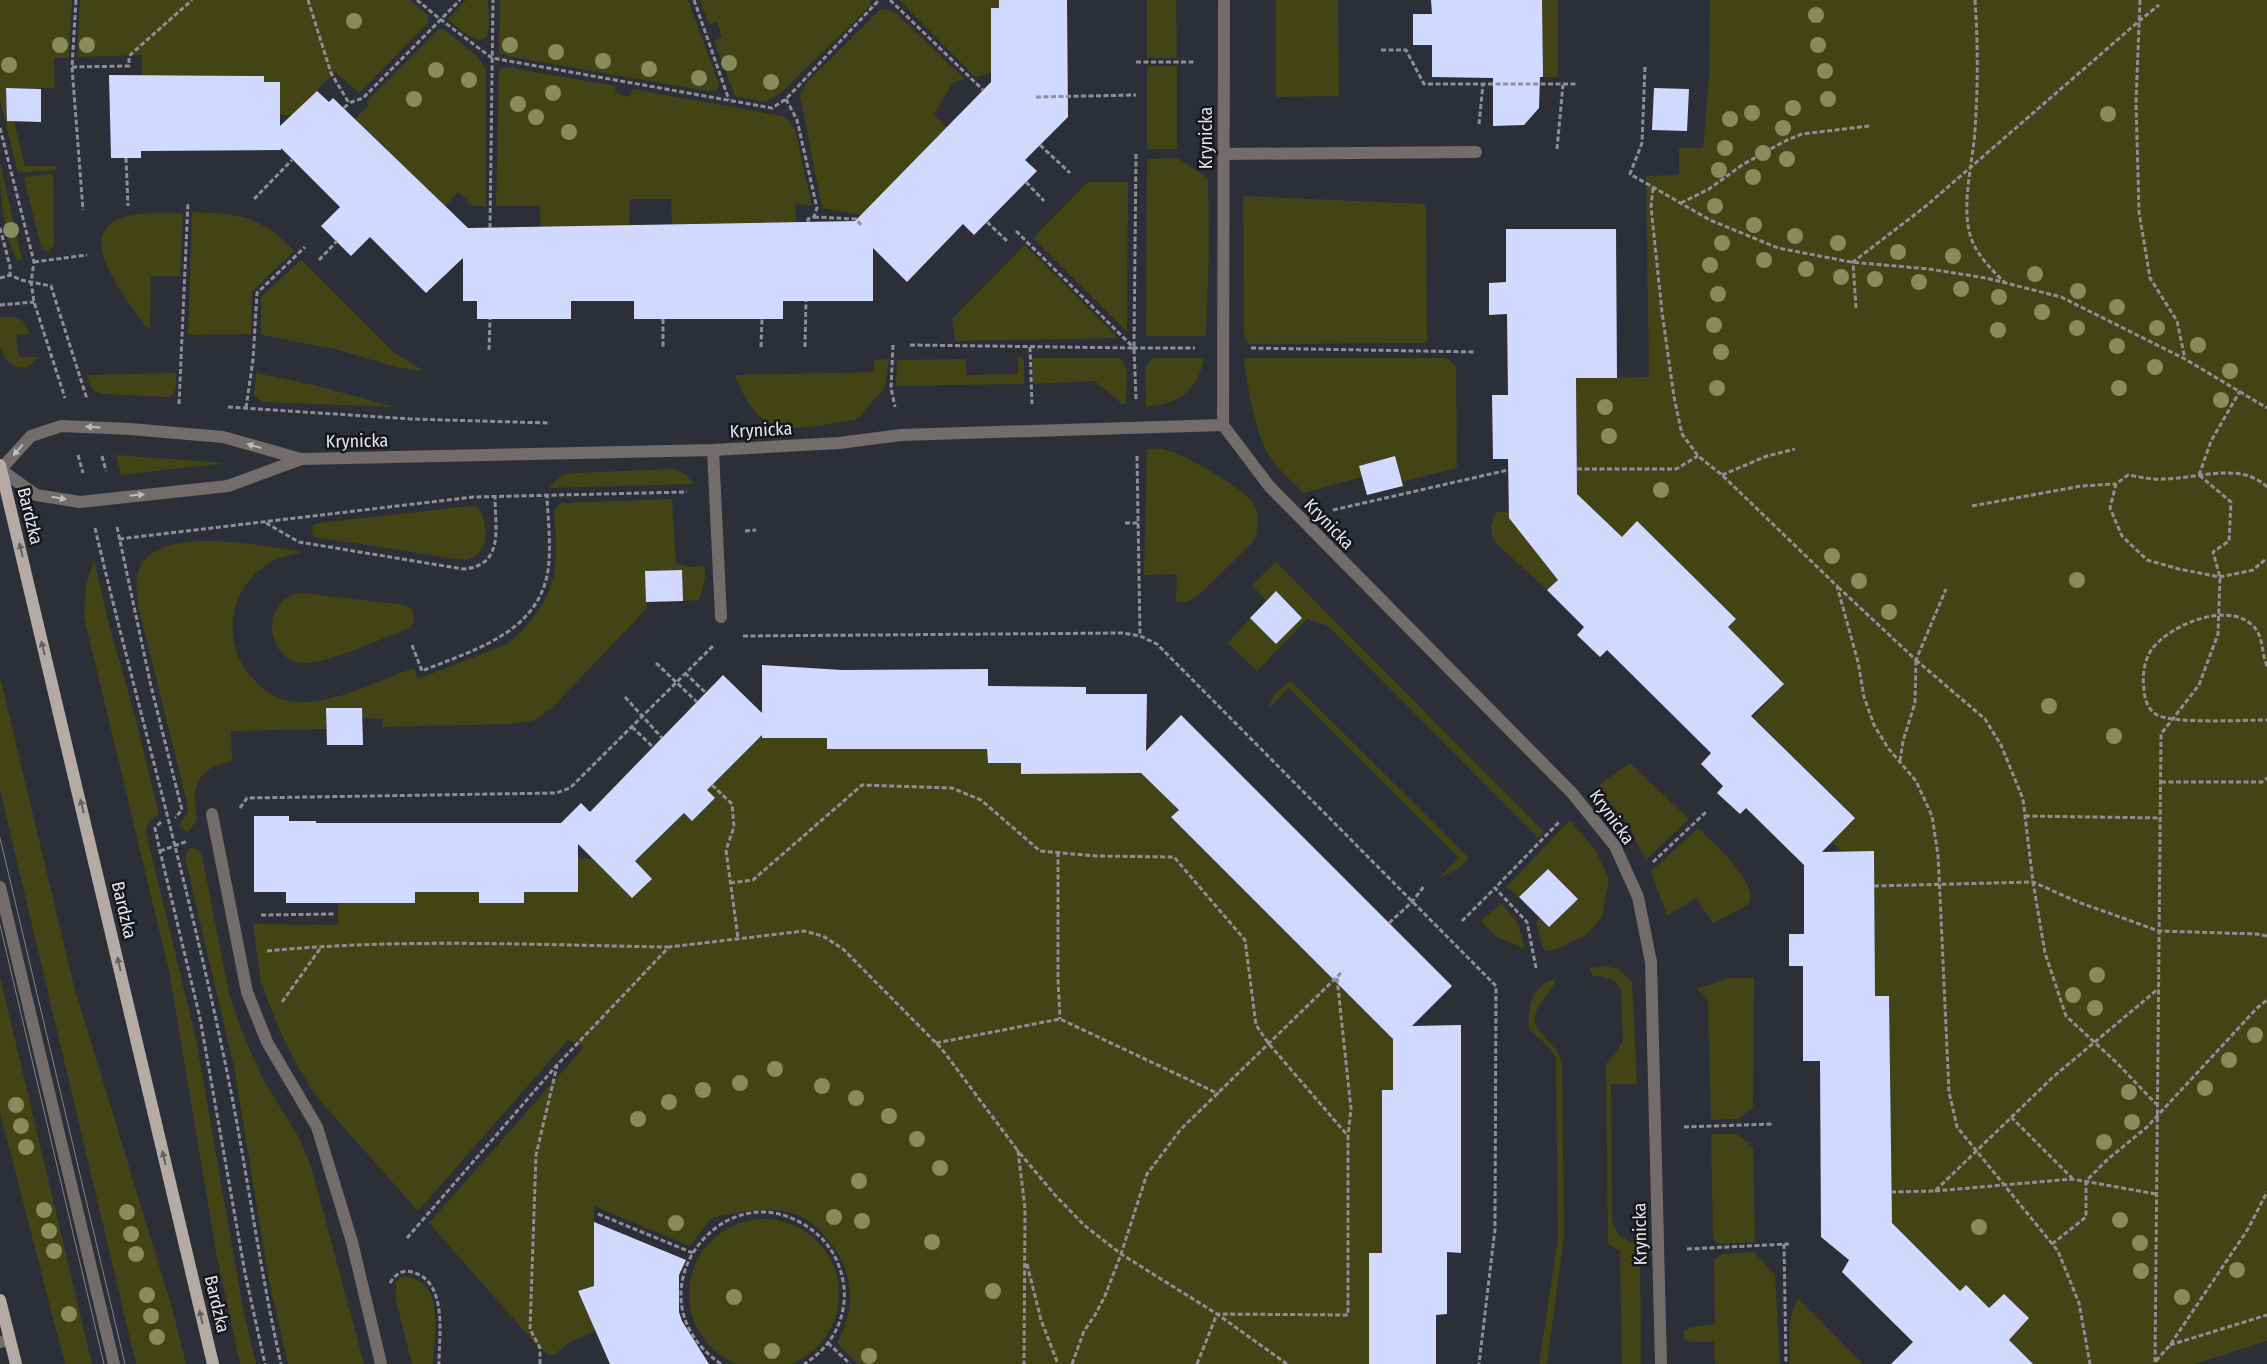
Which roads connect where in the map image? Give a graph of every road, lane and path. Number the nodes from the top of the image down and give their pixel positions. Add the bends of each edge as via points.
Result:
1 (76, 0) edge
2 (192, 0) edge
3 (308, 0) edge
4 (418, 0) edge
5 (460, 0) edge
6 (493, 0) edge
7 (694, 0) edge
8 (879, 0) edge
9 (890, 0) edge
10 (1224, 0) edge
11 (1975, 0) edge
12 (2140, 0) edge
13 (2159, 5) dead end
14 (440, 19) junction
15 (2139, 21) junction
16 (1381, 50) dead end
17 (492, 58) junction
18 (1136, 62) dead end
19 (1224, 62) junction
20 (72, 67) junction
21 (1645, 67) dead end
22 (1483, 84) junction
23 (1563, 84) junction
24 (1576, 84) dead end
25 (983, 90) dead end
26 (1136, 95) dead end
27 (1036, 98) dead end
28 (786, 99) junction
29 (729, 100) junction
30 (349, 103) junction
31 (344, 108) dead end
32 (1869, 126) dead end
33 (0, 128) edge
34 (1040, 145) dead end
35 (1557, 149) dead end
36 (1476, 152) joint
37 (1136, 154) dead end
38 (1224, 154) junction
39 (126, 158) dead end
40 (292, 160) dead end
41 (1969, 169) junction
42 (1070, 174) dead end
43 (1026, 182) dead end
44 (1653, 188) junction
45 (254, 200) dead end
46 (1044, 201) dead end
47 (188, 202) dead end
48 (1680, 204) junction
49 (128, 206) dead end
50 (83, 210) dead end
51 (814, 217) junction
52 (808, 222) dead end
53 (987, 222) dead end
54 (861, 226) dead end
55 (0, 228) edge
56 (490, 228) dead end
57 (1016, 231) dead end
58 (337, 241) dead end
59 (1007, 241) dead end
60 (305, 247) dead end
61 (87, 255) dead end
62 (319, 260) dead end
63 (34, 262) junction
64 (1854, 262) junction
65 (10, 275) junction
66 (0, 278) edge
67 (31, 282) junction
68 (2004, 282) junction
69 (806, 301) dead end
70 (34, 302) junction
71 (0, 305) edge
72 (1856, 308) dead end
73 (490, 319) dead end
74 (662, 319) dead end
75 (762, 319) dead end
76 (893, 345) dead end
77 (910, 345) dead end
78 (761, 347) dead end
79 (805, 347) dead end
80 (1030, 347) junction
81 (1134, 348) junction
82 (1197, 348) dead end
83 (1244, 348) dead end
84 (662, 349) dead end
85 (489, 350) dead end
86 (1476, 352) dead end
87 (2185, 359) junction
88 (2240, 391) junction
89 (86, 398) junction
90 (96, 399) dead end
91 (65, 400) dead end
92 (171, 404) dead end
93 (227, 407) dead end
94 (1136, 407) dead end
95 (246, 408) junction
96 (2267, 408) edge
97 (558, 423) dead end
98 (1223, 426) junction
99 (96, 428) junction
100 (1033, 430) junction
101 (901, 435) junction
102 (77, 448) dead end
103 (101, 449) dead end
104 (1795, 449) dead end
105 (713, 450) junction
106 (1137, 452) dead end
107 (1698, 456) junction
108 (301, 459) junction
109 (0, 468) edge
110 (1577, 469) dead end
111 (1508, 470) dead end
112 (83, 476) dead end
113 (1722, 476) junction
114 (2199, 476) junction
115 (107, 477) dead end
116 (2116, 484) junction
117 (2267, 487) edge
118 (715, 491) junction
119 (547, 496) junction
120 (495, 497) junction
121 (1972, 506) dead end
122 (1299, 517) junction
123 (265, 523) junction
124 (1125, 523) dead end
125 (1138, 523) junction
126 (116, 524) dead end
127 (756, 530) dead end
128 (742, 532) dead end
129 (119, 539) junction
130 (100, 547) dead end
131 (2267, 558) edge
132 (2220, 577) junction
133 (1837, 586) junction
134 (1946, 589) dead end
135 (2218, 615) junction
136 (721, 617) dead end
137 (737, 636) dead end
138 (1140, 636) junction
139 (719, 642) dead end
140 (412, 645) dead end
141 (1916, 660) junction
142 (656, 663) dead end
143 (2267, 666) edge
144 (685, 673) junction
145 (676, 682) junction
146 (706, 692) dead end
147 (626, 697) dead end
148 (697, 702) dead end
149 (642, 716) junction
150 (2173, 719) junction
151 (2267, 720) edge
152 (632, 727) junction
153 (662, 738) dead end
154 (653, 747) dead end
155 (1900, 761) junction
156 (2267, 778) edge
157 (2161, 782) junction
158 (712, 785) dead end
159 (1579, 801) junction
160 (1706, 812) dead end
161 (212, 814) dead end
162 (2025, 816) junction
163 (175, 818) dead end
164 (2161, 818) junction
165 (161, 822) dead end
166 (216, 834) junction
167 (1058, 852) junction
168 (1631, 882) junction
169 (2033, 882) junction
170 (730, 883) junction
171 (1425, 885) dead end
172 (1874, 886) dead end
173 (1939, 886) junction
174 (0, 887) edge
175 (1495, 888) junction
176 (1412, 902) junction
177 (335, 914) dead end
178 (232, 915) junction
179 (1462, 921) dead end
180 (1389, 923) dead end
181 (2159, 931) junction
182 (2267, 936) edge
183 (738, 938) junction
184 (322, 946) junction
185 (669, 947) junction
186 (238, 954) junction
187 (1536, 968) dead end
188 (1343, 971) dead end
189 (1337, 978) junction
190 (2158, 988) junction
191 (2267, 1000) edge
192 (1060, 1019) junction
193 (259, 1023) junction
194 (2094, 1041) junction
195 (936, 1043) junction
196 (1269, 1044) junction
197 (557, 1065) junction
198 (1219, 1094) junction
199 (2157, 1105) junction
200 (2157, 1116) junction
201 (2011, 1117) junction
202 (1773, 1124) dead end
203 (1656, 1128) junction
204 (1348, 1136) junction
205 (1018, 1151) junction
206 (1975, 1151) junction
207 (2072, 1179) junction
208 (2086, 1182) junction
209 (2004, 1185) junction
210 (1935, 1191) junction
211 (1892, 1192) dead end
212 (2267, 1192) edge
213 (2156, 1194) junction
214 (598, 1214) dead end
215 (407, 1238) dead end
216 (1784, 1244) junction
217 (1789, 1244) dead end
218 (2052, 1244) junction
219 (1658, 1251) junction
220 (693, 1253) junction
221 (1122, 1254) junction
222 (1026, 1258) junction
223 (390, 1290) dead end
224 (0, 1300) edge
225 (1217, 1314) junction
226 (2267, 1314) edge
227 (5, 1341) edge
228 (828, 1343) junction
229 (2170, 1345) junction
230 (2155, 1363) edge
231 (16, 1364) edge
232 (114, 1364) edge
233 (213, 1364) edge
234 (265, 1364) edge
235 (281, 1364) edge
236 (381, 1364) edge
237 (439, 1364) edge
238 (540, 1364) edge
239 (721, 1364) edge
240 (804, 1364) edge
241 (850, 1364) edge
242 (1024, 1364) edge
243 (1058, 1364) edge
244 (1072, 1364) edge
245 (1197, 1364) edge
246 (1287, 1364) edge
247 (1479, 1364) edge
248 (1661, 1364) edge
249 (1786, 1364) edge
250 (2090, 1364) edge

1 - 20 path
2 - 20 path via 129,56 129,66
3 - 30 path via 331,74
4 - 14 path
5 - 14 path
6 - 17 path
7 - 29 path
8 - 28 path
9 - 25 path
10 - 19 street, Krynicka
11 - 41 path via 1978,45 1975,132
12 - 15 path
13 - 15 path
14 - 17 path
14 - 30 path via 363,98
15 - 41 path
15 - 87 path via 2136,102 2139,212 2150,278 2177,321
16 - 22 path via 1406,50 1424,84
17 - 29 path
17 - 56 path
18 - 19 path
19 - 38 street, Krynicka
20 - 50 path
21 - 44 path via 1642,143 1630,174
22 - 23 path
22 - 36 path
23 - 24 path
23 - 35 path
26 - 27 path
28 - 29 path via 772,108
28 - 51 path via 797,120 817,208
30 - 31 path
32 - 48 path via 1802,134 1785,141
33 - 63 path
34 - 42 path
36 - 38 street
37 - 81 path
38 - 98 street, Krynicka
39 - 49 path
40 - 45 path
41 - 64 path
41 - 68 path via 1968,214 1972,242 1981,258
43 - 46 path
44 - 48 path
44 - 107 path via 1651,207 1674,397 1682,434
47 - 92 path via 180,404
48 - 64 path via 1744,236 1778,248
51 - 52 path
51 - 54 path via 856,219
53 - 59 path
55 - 65 path
57 - 81 path
58 - 62 path
60 - 95 path via 257,293
61 - 63 path
63 - 67 path
64 - 68 path via 1929,269
64 - 72 path
65 - 66 path
65 - 67 path
67 - 70 path
67 - 89 path via 51,286
68 - 87 path via 2061,297
69 - 79 path
70 - 71 path
70 - 91 path
73 - 85 path
74 - 84 path
75 - 78 path
76 - 101 path via 891,388
77 - 80 path
80 - 81 path
80 - 100 path
81 - 82 path
81 - 94 path
83 - 86 path
87 - 88 path
88 - 96 path
88 - 114 path via 2211,441
89 - 90 path
89 - 99 path
93 - 95 path
95 - 97 path via 411,419
98 - 100 street, Krynicka
98 - 122 street, Krynicka via 1269,486
108 -> 99 street, Krynicka via 223,437
99 -> 109 street, Krynicka via 61,426 31,436
100 - 101 street, Krynicka
101 - 105 street, Krynicka via 839,443
102 - 112 path
103 - 115 path
104 - 113 path via 1767,456
105 - 108 street, Krynicka
105 - 118 street
106 - 125 path
107 - 110 path via 1676,469
107 - 113 path
109 -> 108 street, Krynicka via 36,495 80,502 228,486
233 -> 109 main road, Bardzka
111 - 122 path
113 - 133 path
114 - 116 path via 2162,480 2128,476
114 - 117 path via 2234,473 2259,480
114 - 132 path via 2231,502 2229,540 2213,552
116 - 121 path via 2081,486
116 - 132 path via 2110,508 2122,536 2147,560
118 - 119 path
118 - 136 street
119 - 120 path
119 - 140 path via 546,577 534,608 518,625 497,639 422,671
120 - 123 path
120 - 123 path via 496,544 485,563 472,569 299,542
122 - 159 street, Krynicka
123 - 129 path
124 - 125 path
125 - 138 path
126 - 129 path
127 - 128 path
129 - 163 path via 150,686 182,810
130 - 235 path via 219,1035 266,1299
131 - 132 path via 2253,570
132 - 135 path
133 - 141 path
133 - 155 path via 1864,697 1888,748
134 - 141 path
135 - 143 path via 2240,618 2252,624 2261,639
135 - 150 path via 2218,634 2200,685
135 - 150 path via 2176,628 2151,650 2144,667 2145,699 2156,714
137 - 138 path via 1123,633
138 - 176 path via 1157,644
139 - 144 path
141 - 155 path via 1915,703
141 - 162 path via 1985,719 2001,745 2024,799
142 - 145 path
144 - 145 path
144 - 146 path
145 - 148 path
145 - 149 path
147 - 149 path
149 - 152 path
149 - 153 path
150 - 151 path
150 - 157 path via 2162,734
152 - 154 path
152 - 166 path via 570,788 556,793 247,798 240,808 239,827
155 - 173 path via 1916,781 1932,816
156 - 157 path via 2262,782
157 - 164 path
158 - 170 path via 732,804 734,827 726,850
159 - 168 street, Krynicka via 1615,846
159 - 175 path
160 - 168 path
161 - 166 street
162 - 164 path
162 - 169 path
164 - 181 path
165 - 234 path via 155,828 200,1018 245,1273
166 - 178 street
167 - 170 path via 1040,851 981,800 952,788 862,785 753,880
167 - 192 path
167 - 196 path via 1174,857 1245,940 1256,1025
168 - 203 street, Krynicka via 1638,897 1651,962
169 - 173 path
169 - 181 path
169 - 194 path via 2046,953 2066,1016
170 - 183 path
171 - 176 path
172 - 173 path
173 - 206 path via 1949,1092 1957,1127
174 - 232 street
175 - 179 path
175 - 187 path via 1527,922
176 - 180 path
176 - 247 path via 1496,986 1496,1229
177 - 178 path
178 - 186 street
181 - 182 path
181 - 190 path
183 - 185 path
183 - 195 path via 804,931 823,936 843,949
184 - 185 path via 422,943
184 - 186 path
184 - 193 path via 273,1014
185 - 197 path
186 - 193 street
188 - 189 path
189 - 196 path
189 - 204 path via 1351,1109
190 - 194 path
190 - 199 path
191 - 200 path
192 - 195 path
192 - 198 path
193 - 236 street via 266,1042 317,1127 352,1242
194 - 199 path
194 - 201 path
195 - 205 path
196 - 198 path
196 - 204 path
197 - 215 path
197 - 238 path via 536,1155 530,1329 540,1348
198 - 221 path via 1182,1129 1146,1174
199 - 200 path
200 - 208 path
200 - 213 path
201 - 206 path
201 - 207 path
202 - 203 path
203 - 219 street, Krynicka
204 - 225 path via 1348,1315
205 - 221 path via 1084,1225
205 - 222 path via 1025,1208
206 - 209 path
206 - 210 path
207 - 208 path
207 - 209 path
208 - 213 path
208 - 218 path via 2086,1217
209 - 210 path
209 - 218 path
210 - 211 path
212 - 229 path via 2248,1229
213 - 230 path
214 - 220 path
216 - 217 path
216 - 219 path
216 - 249 path
218 - 250 path via 2079,1303
219 - 248 street, Krynicka
220 - 228 path via 714,1228 735,1217 759,1212 782,1214 802,1222 820,1236 834,1254 842,1275 845,1297 841,1320
220 - 239 path via 685,1266 681,1290 683,1314 692,1336 707,1354
221 - 225 path
221 - 244 path
222 - 242 path
222 - 243 path via 1041,1320
223 - 237 path via 394,1277 401,1272 421,1275 431,1284 439,1299
224 - 227 main road
225 - 245 path
225 - 246 path
226 - 229 path
227 - 231 main road
228 - 240 path via 815,1358
228 - 241 path
229 - 230 path

